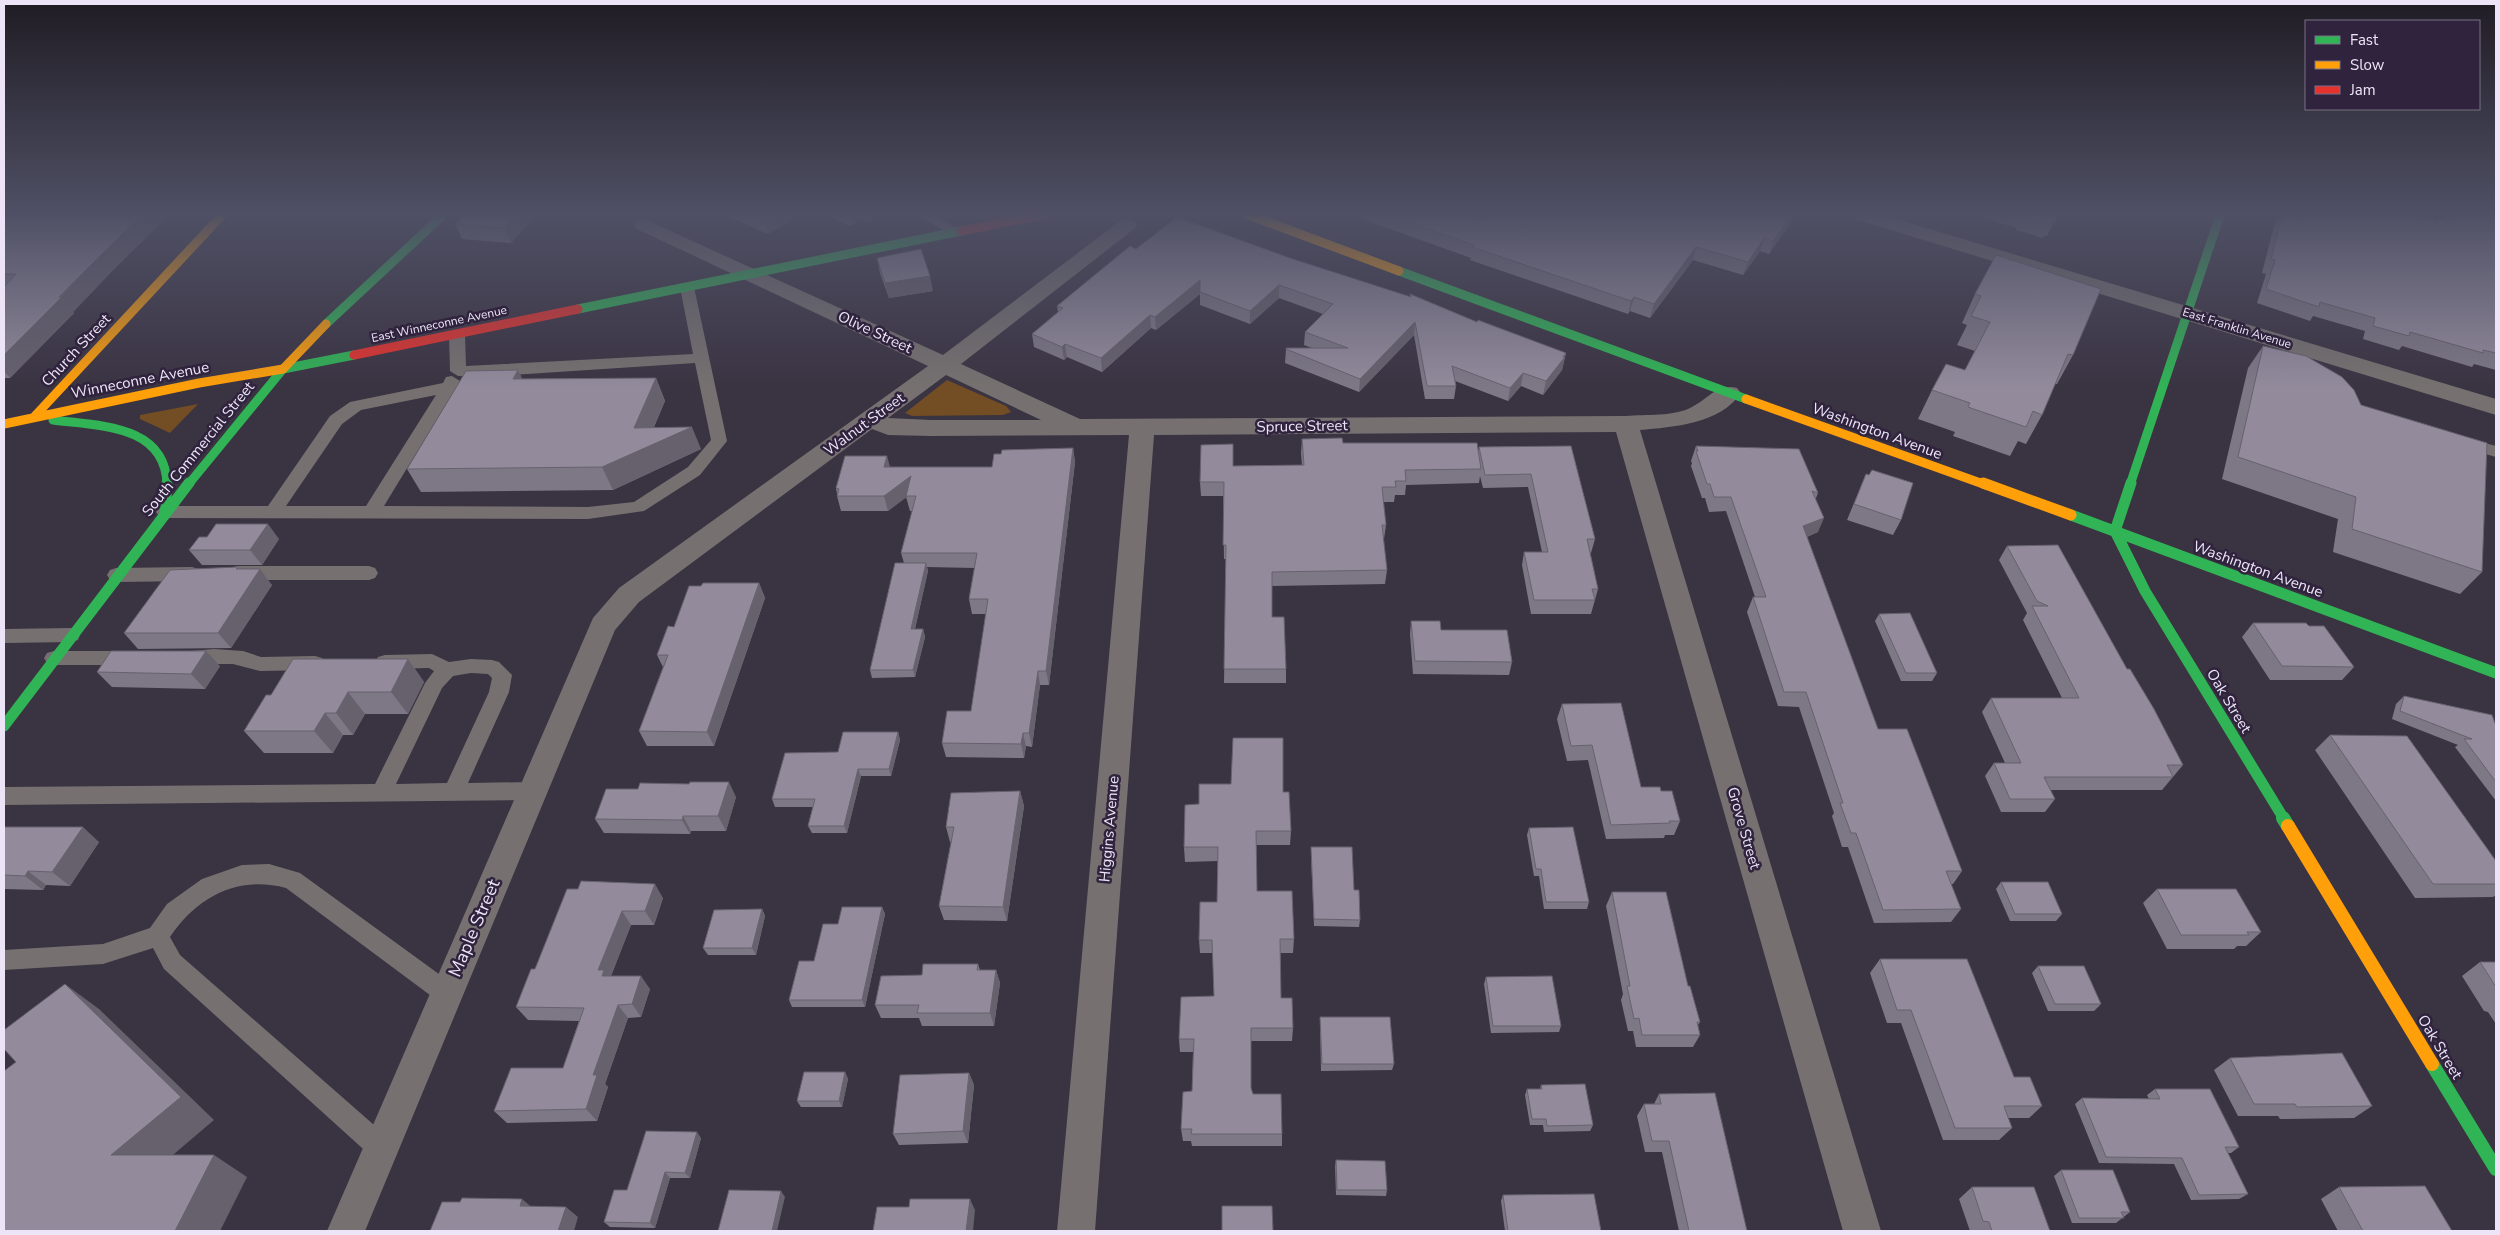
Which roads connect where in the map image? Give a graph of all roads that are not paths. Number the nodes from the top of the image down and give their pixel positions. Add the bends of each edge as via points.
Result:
1 (168, 273) edge
2 (381, 273) edge
3 (746, 273) edge
4 (756, 273) edge
5 (1065, 273) edge
6 (1404, 273) edge
7 (2053, 273) edge
8 (2201, 273) edge
9 (749, 274) junction
10 (687, 287) junction
11 (2187, 313) junction
12 (457, 335) junction
13 (702, 358) junction
14 (946, 364) junction
15 (283, 369) junction
16 (458, 371) junction
17 (448, 387) junction
18 (1729, 393) junction
19 (2496, 407) edge
20 (34, 417) junction
21 (870, 419) junction
22 (4, 424) edge
23 (1626, 424) junction
24 (1078, 427) junction
25 (1142, 428) junction
26 (2447, 438) edge
27 (2496, 452) edge
28 (164, 512) junction
29 (273, 512) junction
30 (371, 513) junction
31 (2114, 531) junction
32 (369, 573) dead end
33 (116, 575) junction
34 (603, 625) joint
35 (71, 635) junction
36 (4, 636) edge
37 (54, 658) junction
38 (366, 662) edge
39 (337, 663) edge
40 (447, 670) junction
41 (2496, 672) edge
42 (4, 726) edge
43 (382, 791) junction
44 (454, 791) junction
45 (532, 791) junction
46 (4, 796) edge
47 (108, 796) joint
48 (158, 936) junction
49 (4, 960) edge
50 (446, 993) junction
51 (380, 1148) junction
52 (2496, 1169) edge
53 (346, 1231) edge
54 (1076, 1231) edge
55 (1862, 1231) edge

1 - 20 main road, Church Street
2 - 15 main road, South Commercial Street
3 - 9 street, Olive Street
4 - 9 main road, East Winneconne Avenue
5 - 14 street, Walnut Street
6 - 18 main road, Washington Avenue
7 - 11 street, East Franklin Avenue
8 - 11 main road
9 - 10 main road, East Winneconne Avenue
9 - 14 street, Olive Street
10 - 12 main road, East Winneconne Avenue
10 - 13 lane
11 - 19 street, East Franklin Avenue via 2324,362
11 - 31 main road
12 - 15 main road, East Winneconne Avenue
12 - 16 lane
13 - 16 lane
13 - 30 lane via 719,441 694,471 638,507 588,513
14 - 21 street, Walnut Street
14 - 24 street, Olive Street
15 - 20 main road, Winneconne Avenue
15 - 28 main road, South Commercial Street
16 - 17 lane
17 - 29 lane via 356,406 336,420
17 - 30 lane
18 - 23 street, Spruce Street via 1687,417
18 - 31 main road, Washington Avenue
20 - 22 main road, Winneconne Avenue
20 - 28 main road via 116,429 149,441 162,455 167,467
21 - 24 street, Spruce Street via 888,427
21 - 34 street, Walnut Street via 630,595
23 - 25 street, Spruce Street
23 - 55 street, Grove Street
24 - 25 street, Spruce Street
25 - 54 street, Higgins Avenue
26 - 27 lane
28 - 29 lane
28 - 33 main road, South Commercial Street
29 - 30 lane
31 - 41 main road, Washington Avenue
31 - 52 main road, Oak Street via 2145,592
32 - 33 lane
33 - 35 main road, South Commercial Street
34 - 45 street, Maple Street
35 - 36 lane
35 - 37 main road, South Commercial Street
37 - 39 lane via 233,656 260,664
37 - 42 main road, South Commercial Street
38 - 40 lane via 432,662
40 - 43 lane via 435,683
40 - 44 lane via 492,667 502,675 499,692
43 - 44 lane
43 - 47 lane
44 - 45 lane
45 - 50 street, Maple Street
46 - 47 lane
48 - 49 lane via 103,954
48 - 50 lane via 175,910 210,886 242,875 269,874 292,880
48 - 51 lane via 172,962
50 - 51 street, Maple Street
51 - 53 street, Maple Street

